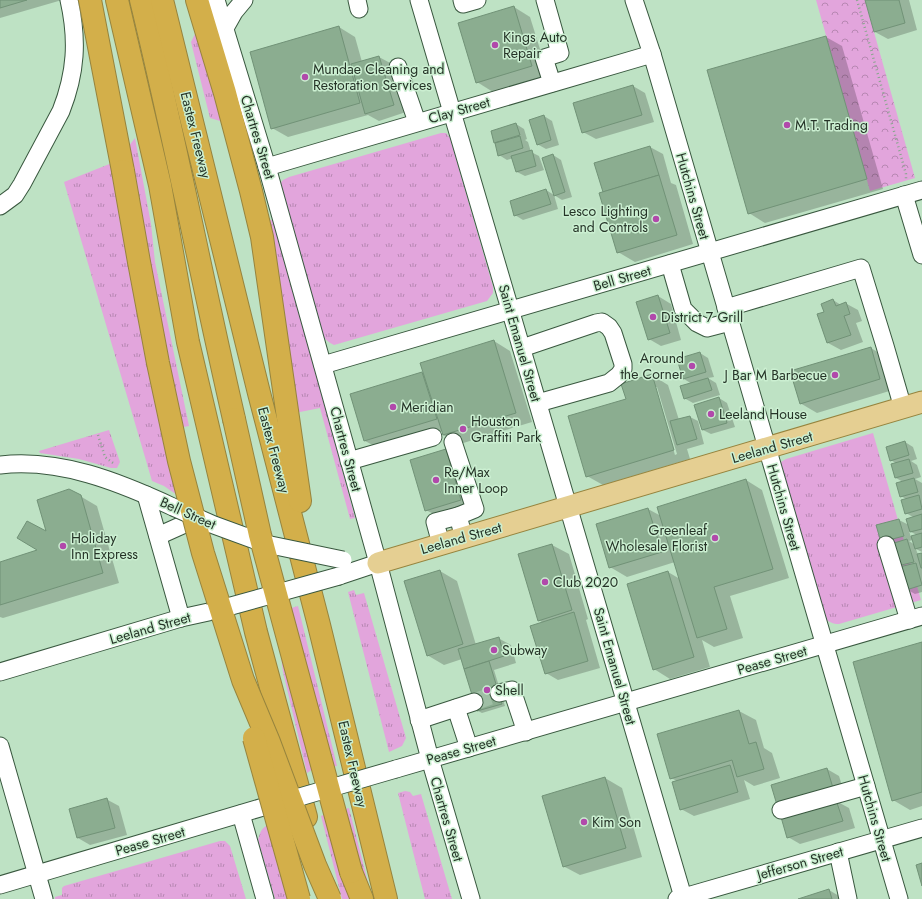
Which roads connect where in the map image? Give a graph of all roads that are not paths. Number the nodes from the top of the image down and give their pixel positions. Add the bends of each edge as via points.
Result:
1 (69, 0) edge
2 (90, 0) edge
3 (117, 0) edge
4 (141, 0) edge
5 (162, 0) edge
6 (197, 0) edge
7 (216, 0) edge
8 (244, 0) edge
9 (419, 0) edge
10 (462, 0) edge
11 (477, 0) edge
12 (544, 0) edge
13 (634, 0) edge
14 (225, 28) junction
15 (652, 54) junction
16 (398, 67) dead end
17 (552, 83) junction
18 (452, 112) junction
19 (417, 122) junction
20 (267, 167) junction
21 (922, 190) edge
22 (904, 195) junction
23 (0, 206) edge
24 (709, 252) junction
25 (922, 255) edge
26 (670, 264) junction
27 (510, 311) junction
28 (728, 315) junction
29 (522, 348) junction
30 (322, 365) junction
31 (538, 403) junction
32 (912, 405) edge
33 (433, 437) dead end
34 (453, 442) dead end
35 (767, 448) junction
36 (349, 461) junction
37 (0, 465) edge
38 (146, 494) junction
39 (568, 507) junction
40 (458, 516) junction
41 (198, 518) junction
42 (158, 536) junction
43 (465, 537) junction
44 (441, 544) junction
45 (886, 545) dead end
46 (378, 563) junction
47 (341, 568) junction
48 (181, 618) junction
49 (916, 618) edge
50 (319, 625) junction
51 (824, 645) junction
52 (0, 672) edge
53 (243, 680) junction
54 (499, 693) tunnel mouth
55 (474, 702) tunnel mouth
56 (626, 703) junction
57 (456, 708) junction
58 (419, 720) junction
59 (526, 732) junction
60 (0, 746) edge
61 (469, 748) junction
62 (430, 759) junction
63 (866, 786) junction
64 (781, 810) dead end
65 (241, 814) junction
66 (922, 828) edge
67 (881, 840) junction
68 (838, 852) junction
69 (351, 872) junction
70 (37, 874) junction
71 (0, 885) edge
72 (680, 898) edge
73 (44, 899) edge
74 (265, 899) edge
75 (299, 899) edge
76 (329, 899) edge
77 (358, 899) edge
78 (362, 899) edge
79 (386, 899) edge
80 (471, 899) edge
81 (848, 899) edge
82 (899, 899) edge

1 - 23 street via 75,41 74,62 66,98 22,184 15,195
2 - 53 highway, bridge via 138,262 179,461 203,553
3 - 76 highway via 160,185 188,342 256,632
4 - 69 highway, bridge via 260,535
5 - 50 highway, Eastex Freeway
6 - 50 highway via 225,93 262,238
7 - 14 street, Chartres Street
8 - 14 street
9 - 18 street, Saint Emanuel Street
10 - 11 street via 463,4
12 - 17 street via 560,53 544,58
13 - 15 street, Hutchins Street
14 - 20 street, Chartres Street
15 - 17 street, Clay Street
15 - 24 street, Hutchins Street
16 - 19 street
17 - 18 street, Clay Street
18 - 19 street, Clay Street
18 - 27 street, Saint Emanuel Street
19 - 20 street, Clay Street
20 - 30 street, Chartres Street
21 - 22 street, Bell Street
22 - 24 street, Bell Street
22 - 25 street
24 - 26 street, Bell Street
24 - 28 street, Hutchins Street
26 - 27 street, Bell Street
26 - 28 street via 683,309 697,323 707,328
27 - 29 street, Saint Emanuel Street
27 - 30 street, Bell Street
28 - 32 street via 861,268 885,346
28 - 35 street, Hutchins Street
29 - 31 street, Saint Emanuel Street
29 - 31 street via 602,322 612,333 623,364 619,375 609,382
30 - 36 street, Chartres Street
31 - 39 street, Saint Emanuel Street
32 - 35 main road, Leeland Street
33 - 36 street
34 - 40 street via 475,509
35 - 39 main road, Leeland Street
35 - 51 street, Hutchins Street
36 - 46 street, Chartres Street
37 - 38 street, Bell Street via 34,463 81,472
38 - 41 street, Bell Street, bridge
38 - 42 street
39 - 43 main road, Leeland Street
39 - 56 street, Saint Emanuel Street
40 - 43 street
40 - 44 street via 435,522
41 - 42 street
41 - 47 street, Bell Street, bridge via 266,544
42 - 48 street
43 - 44 main road, Leeland Street
44 - 46 main road, Leeland Street
45 - 49 street
46 - 47 street, Bell Street
46 - 58 street, Chartres Street
47 - 48 street, Leeland Street, bridge via 213,611
48 - 52 street, Leeland Street
49 - 51 street, Pease Street
50 - 79 highway, Eastex Freeway
51 - 56 street, Pease Street
51 - 63 street, Hutchins Street
53 - 75 highway, bridge via 251,727
53 - 76 highway, bridge
54 - 59 street via 512,690
55 - 57 street
56 - 59 street, Pease Street
56 - 72 street, Saint Emanuel Street
57 - 58 street
57 - 61 street
58 - 62 street, Chartres Street
59 - 61 street, Pease Street
60 - 70 street
61 - 62 street, Pease Street
62 - 65 street, Pease Street, bridge
62 - 80 street, Chartres Street
63 - 64 street
63 - 67 street, Hutchins Street
65 - 70 street, Pease Street
65 - 74 street
66 - 67 street, Jefferson Street
67 - 68 street, Jefferson Street
67 - 82 street, Hutchins Street
68 - 72 street, Jefferson Street
68 - 81 street
69 - 77 highway
69 - 78 highway
70 - 71 street, Pease Street
70 - 73 street

